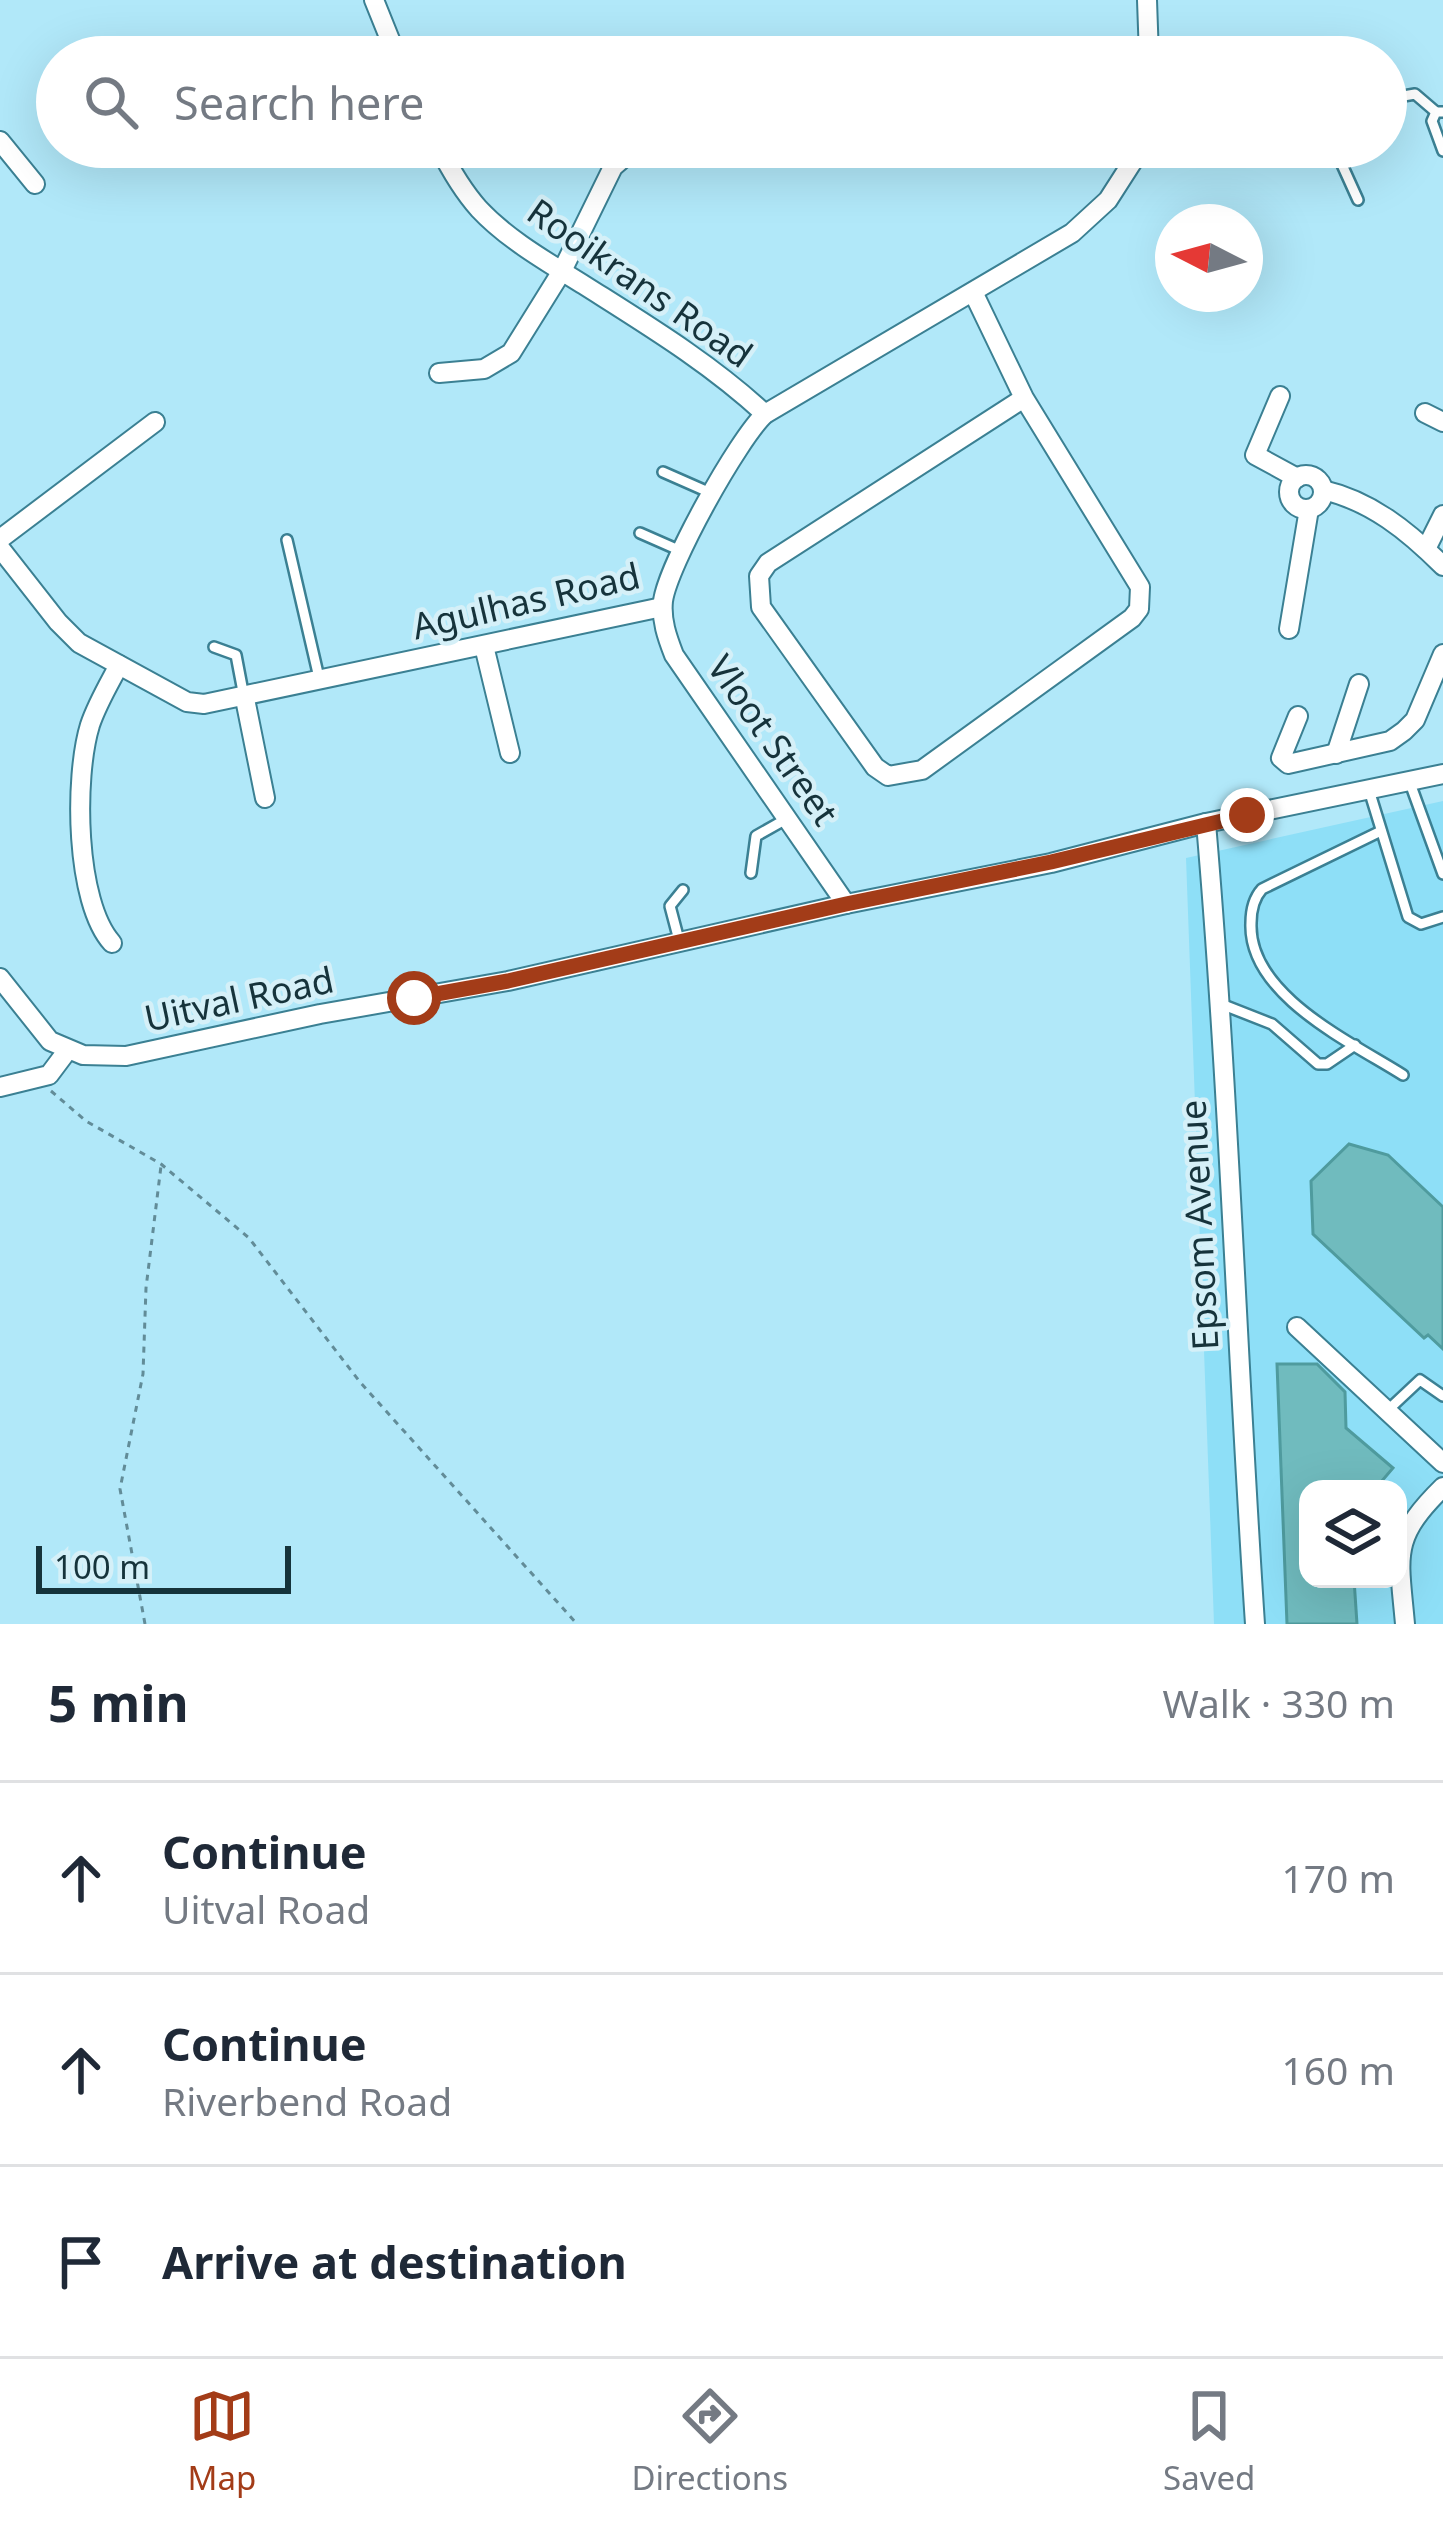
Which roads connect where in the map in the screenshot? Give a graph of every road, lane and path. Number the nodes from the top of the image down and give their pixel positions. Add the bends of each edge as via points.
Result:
1 (374, 0) edge
2 (1147, 0) edge
3 (389, 36) edge
4 (1149, 36) edge
5 (1407, 95) edge
6 (1440, 112) edge
7 (0, 140) edge
8 (1443, 152) edge
9 (452, 168) edge
10 (613, 168) edge
11 (1128, 168) edge
12 (1344, 168) edge
13 (35, 184) dead end
14 (1358, 200) dead end
15 (562, 271) junction
16 (973, 292) junction
17 (440, 373) dead end
18 (1280, 396) dead end
19 (1024, 398) junction
20 (765, 414) junction
21 (155, 422) dead end
22 (664, 472) dead end
23 (1297, 478) junction
24 (1322, 490) junction
25 (713, 494) junction
26 (1309, 509) junction
27 (1443, 515) edge
28 (640, 533) dead end
29 (287, 540) dead end
30 (0, 544) edge
31 (1426, 549) junction
32 (681, 551) junction
33 (1443, 566) edge
34 (662, 607) junction
35 (1289, 629) dead end
36 (484, 646) junction
37 (214, 647) dead end
38 (1443, 654) edge
39 (119, 665) junction
40 (320, 682) junction
41 (1359, 684) dead end
42 (245, 699) junction
43 (1298, 716) dead end
44 (510, 753) dead end
45 (1336, 754) junction
46 (1443, 774) edge
47 (1410, 782) junction
48 (1369, 790) junction
49 (265, 798) dead end
50 (788, 818) junction
51 (1206, 823) junction
52 (1382, 831) junction
53 (751, 873) dead end
54 (1443, 874) edge
55 (682, 890) dead end
56 (846, 904) junction
57 (1443, 917) edge
58 (112, 943) dead end
59 (680, 944) junction
60 (0, 978) edge
61 (1221, 1004) junction
62 (1355, 1045) junction
63 (67, 1051) junction
64 (1403, 1075) dead end
65 (37, 1080) junction
66 (0, 1087) edge
67 (161, 1164) junction
68 (1297, 1327) dead end
69 (1443, 1396) edge
70 (1387, 1411) junction
71 (1442, 1461) edge
72 (1443, 1487) edge
73 (145, 1624) edge
74 (577, 1624) edge
75 (1255, 1624) edge
76 (1405, 1624) edge

1 - 3 street
2 - 4 street
5 - 6 lane
6 - 8 lane via 1432,130
7 - 13 street
9 - 15 street, Rooikrans Road via 477,207
10 - 15 street
11 - 16 street, Agulhas Road via 1098,211
12 - 14 lane
15 - 17 street via 511,352 484,369
15 - 20 street, Rooikrans Road via 685,349
16 - 19 street
16 - 20 street, Agulhas Road
18 - 23 street via 1255,455
19 - 19 street via 1140,587 1138,609 922,770 888,776 761,607 759,577 769,562
20 - 25 street, Agulhas Road
21 - 30 street
22 - 25 lane
23 - 24 street via 1316,478
23 - 26 street via 1289,495
24 - 26 street
24 - 31 street via 1359,501
25 - 32 street, Agulhas Road
26 - 35 street
27 - 31 street
28 - 32 lane
29 - 40 lane
30 - 39 street, Agulhas Road via 68,633
31 - 33 street
32 - 34 street, Agulhas Road
34 - 36 street, Agulhas Road
34 - 50 street, Vloot Street via 674,655
36 - 40 street, Agulhas Road
36 - 44 street
37 - 42 lane via 236,656
38 - 45 street via 1404,731
39 - 42 street, Agulhas Road via 187,702
39 - 58 street via 90,724 80,784 89,899
40 - 42 street, Agulhas Road
41 - 45 street
42 - 49 street
43 - 45 street via 1281,758 1295,764
46 - 47 street, Uitval Road
47 - 48 street, Uitval Road
47 - 54 lane
48 - 51 street, Uitval Road
48 - 52 lane
50 - 53 lane via 757,836
50 - 56 street, Vloot Street
51 - 56 street, Uitval Road
51 - 61 street, Epsom Avenue
52 - 57 lane via 1408,916 1421,924
52 - 62 lane via 1262,889 1251,915 1252,946 1266,974
55 - 59 lane via 670,906
56 - 59 street, Uitval Road
59 - 63 street, Uitval Road via 126,1056
60 - 63 street
61 - 62 lane via 1262,1017 1318,1064
61 - 75 street, Epsom Avenue
62 - 64 lane
63 - 65 street
65 - 66 street
65 - 67 path via 86,1121
67 - 73 path via 143,1374 120,1489
67 - 74 path via 249,1238 360,1382
68 - 70 street
69 - 70 lane via 1420,1380
70 - 71 street
72 - 76 street via 1403,1536

